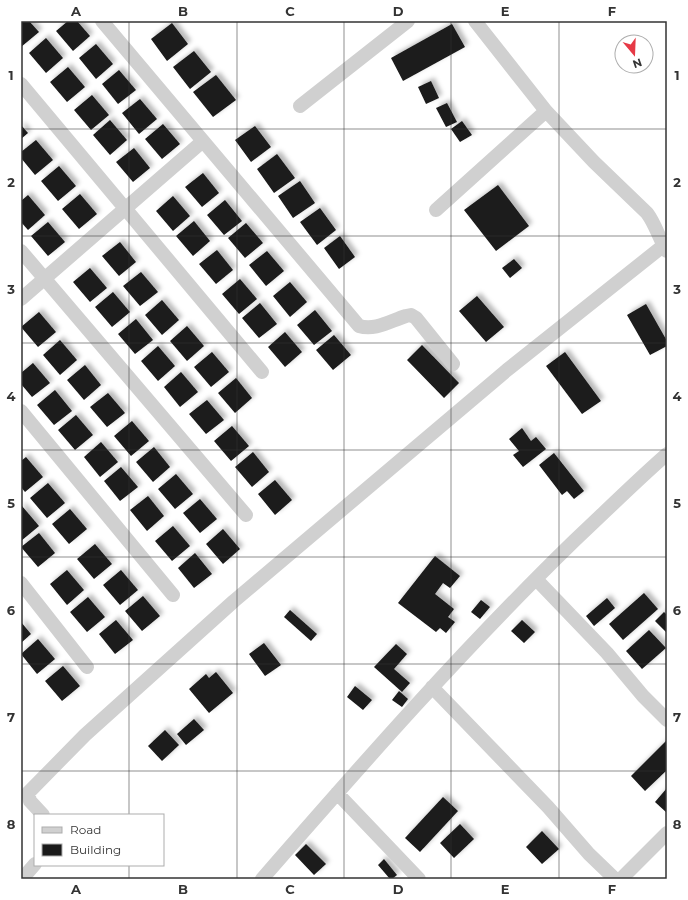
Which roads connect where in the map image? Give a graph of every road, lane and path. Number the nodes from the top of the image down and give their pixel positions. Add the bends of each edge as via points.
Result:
1 (102, 21) edge
2 (408, 21) edge
3 (475, 21) edge
4 (21, 84) edge
5 (300, 106) dead end
6 (546, 111) junction
7 (203, 141) junction
8 (126, 208) junction
9 (436, 210) dead end
10 (665, 248) edge
11 (21, 251) edge
12 (44, 279) junction
13 (21, 299) edge
14 (453, 364) dead end
15 (262, 372) dead end
16 (21, 411) edge
17 (667, 454) edge
18 (246, 515) dead end
19 (536, 578) junction
20 (21, 583) edge
21 (173, 595) dead end
22 (86, 668) dead end
23 (432, 687) junction
24 (667, 720) edge
25 (337, 793) junction
26 (42, 814) edge
27 (667, 833) edge
28 (34, 865) edge
29 (22, 879) edge
30 (262, 879) edge
31 (419, 879) edge
32 (615, 879) edge
33 (621, 879) edge

1 - 7 street
2 - 5 street
3 - 6 street
4 - 8 street
6 - 9 street
6 - 10 street via 647,213
7 - 8 street
7 - 14 street via 359,326 374,328 411,315
8 - 12 street
8 - 15 street
10 - 26 street via 507,370 234,601 85,735 28,793 30,801
11 - 12 street
12 - 13 street
12 - 18 street
16 - 21 street
17 - 19 street
19 - 23 street
19 - 24 street
20 - 22 street
23 - 25 street
23 - 32 street
25 - 30 street
25 - 31 street
27 - 33 street
28 - 29 street

